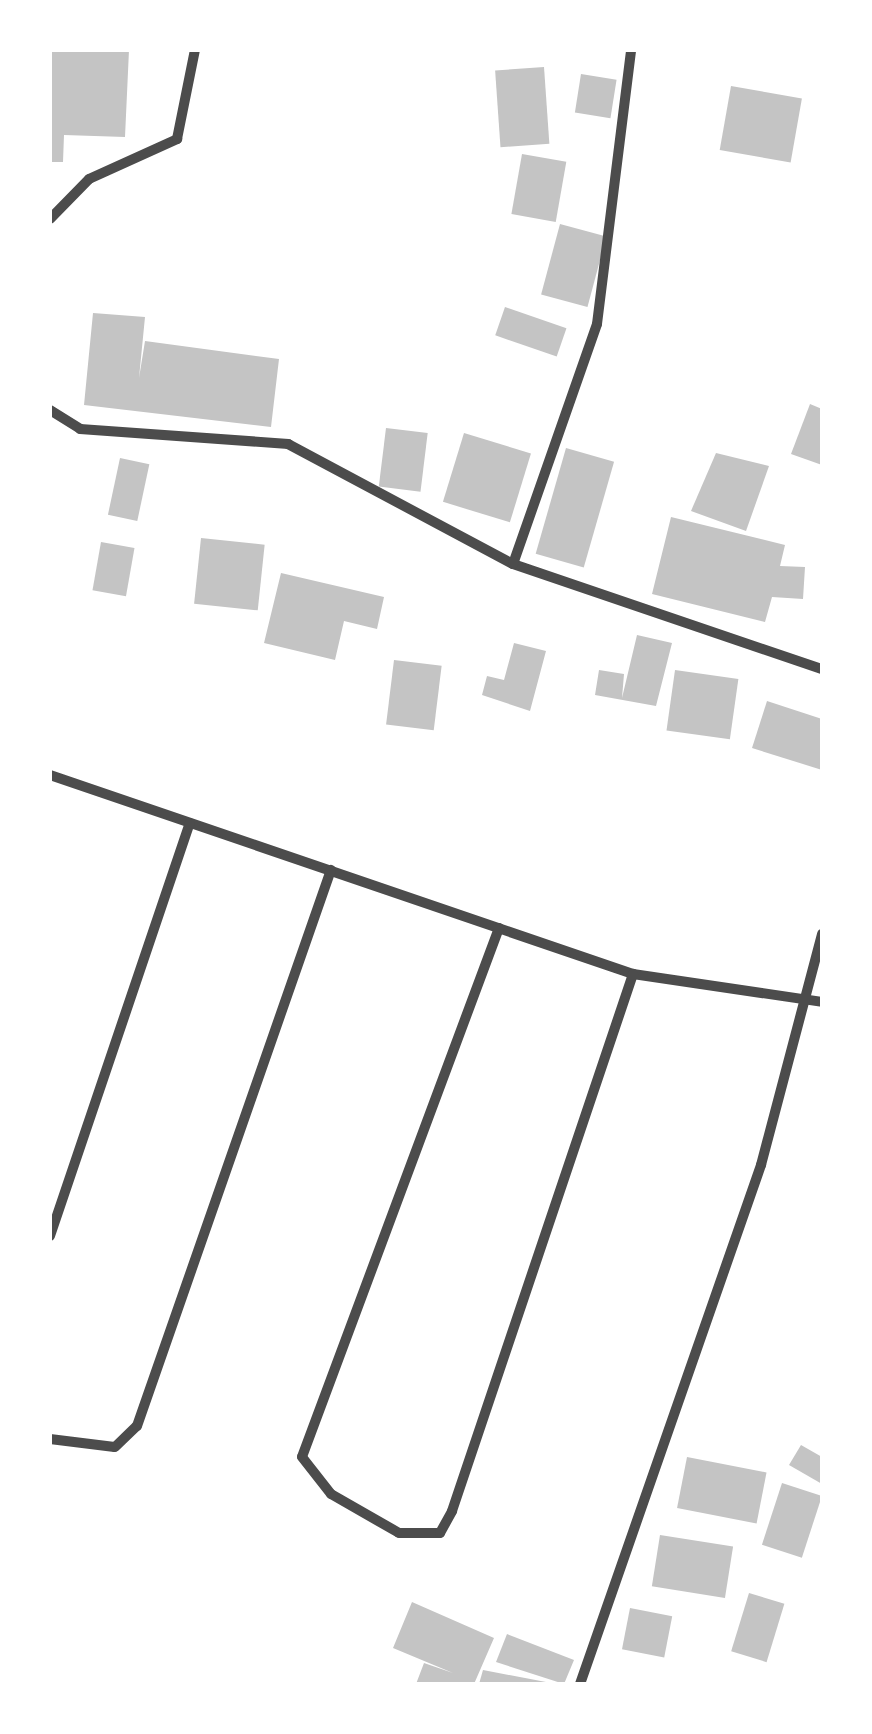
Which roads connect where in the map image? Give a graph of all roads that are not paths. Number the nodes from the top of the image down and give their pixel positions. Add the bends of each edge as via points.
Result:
1 (195, 50) edge
2 (631, 50) edge
3 (50, 219) edge
4 (50, 410) edge
5 (513, 564) junction
6 (822, 669) edge
7 (50, 775) edge
8 (190, 822) junction
9 (331, 870) junction
10 (499, 928) junction
11 (822, 934) edge
12 (633, 974) junction
13 (807, 999) junction
14 (822, 1002) edge
15 (50, 1236) edge
16 (50, 1439) edge
17 (580, 1684) edge

1 - 3 street via 177,139 89,179
2 - 5 street via 597,324
4 - 5 street via 80,429 288,444
5 - 6 street
7 - 8 street
8 - 9 street
8 - 15 street
9 - 10 street
9 - 16 street via 138,1426 115,1447
10 - 12 street
10 - 12 street via 302,1457 330,1494 399,1533 440,1533 452,1511
11 - 13 street
12 - 13 street
13 - 14 street
13 - 17 street via 762,1164

